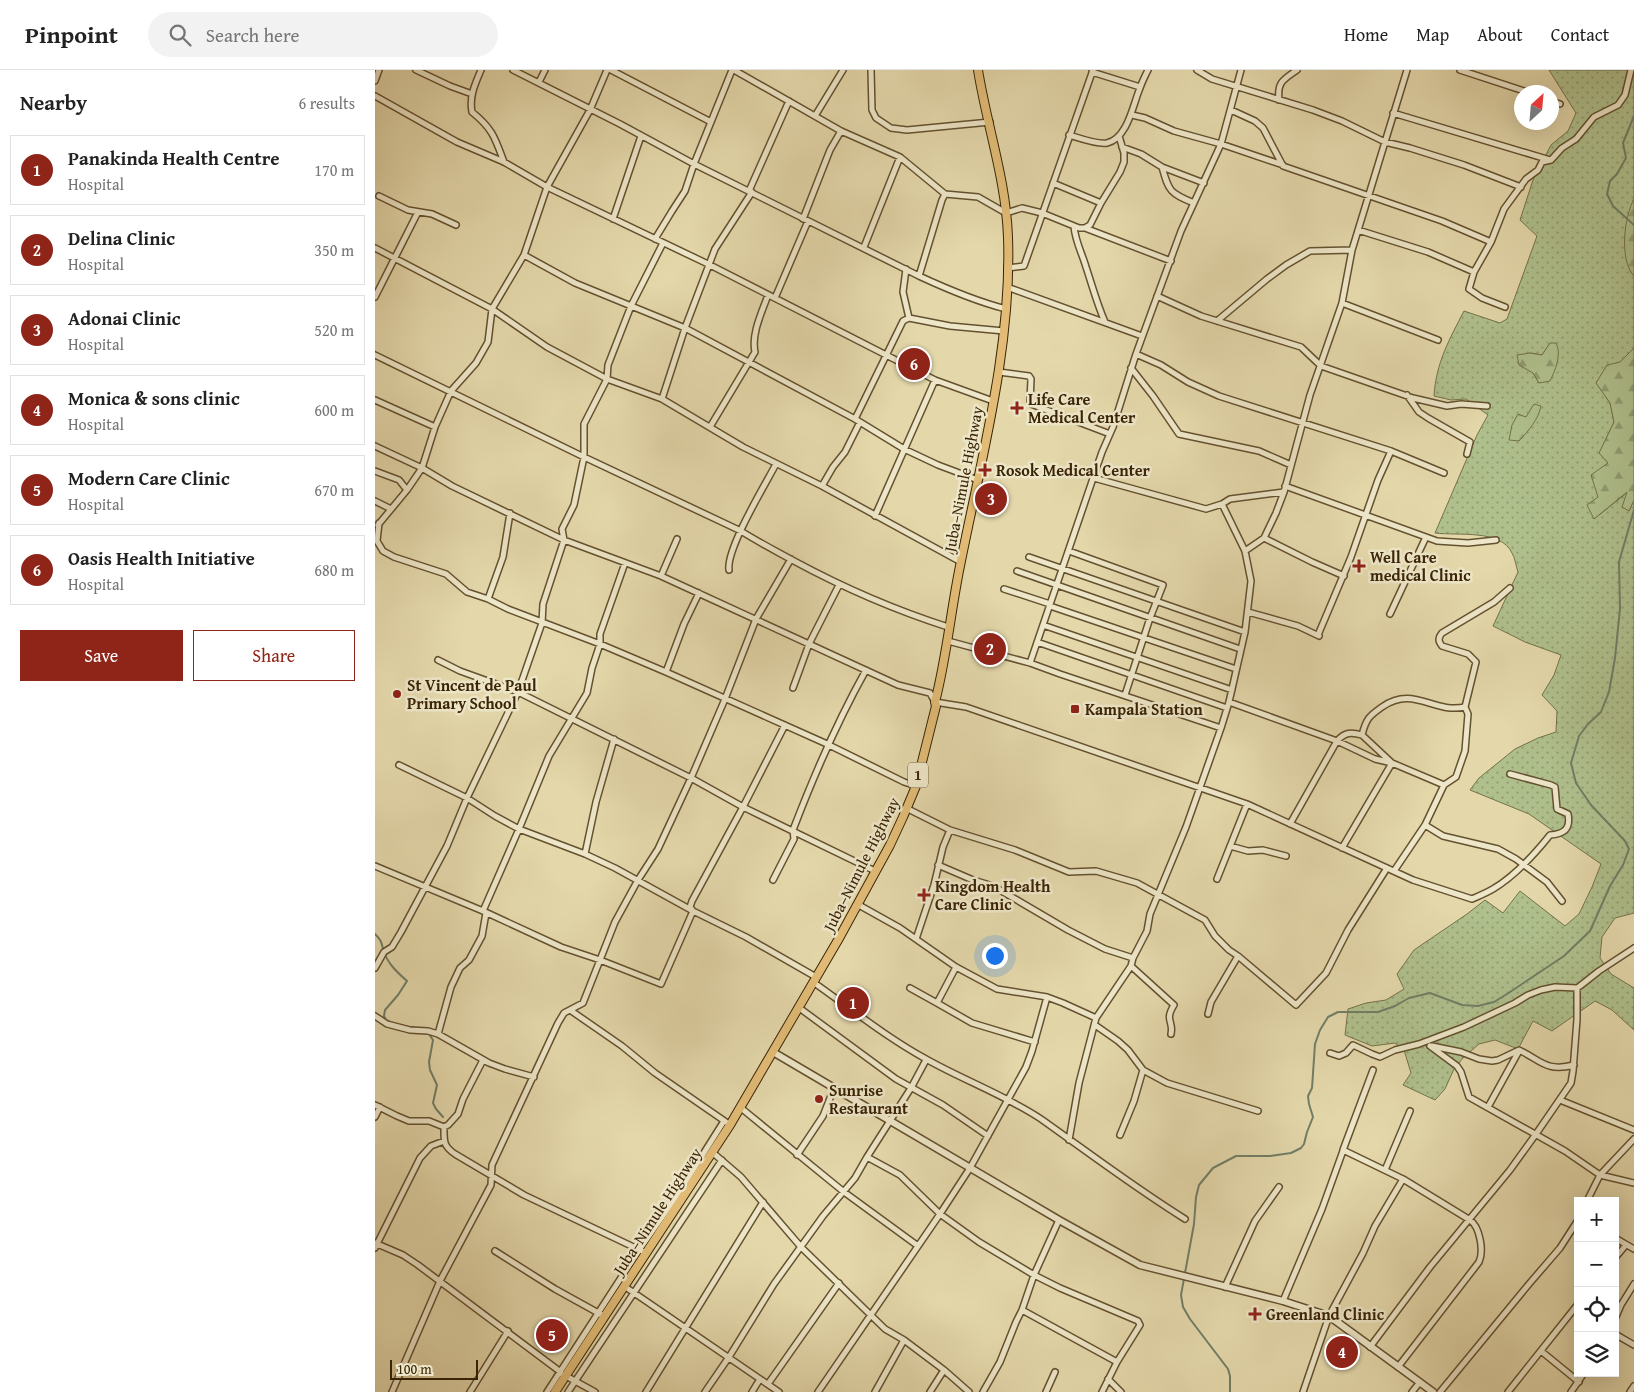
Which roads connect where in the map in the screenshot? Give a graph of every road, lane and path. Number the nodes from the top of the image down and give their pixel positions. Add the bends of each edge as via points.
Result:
1 (379, 70) edge
2 (416, 70) edge
3 (481, 70) edge
4 (513, 70) edge
5 (545, 70) edge
6 (607, 70) edge
7 (611, 70) edge
8 (733, 70) edge
9 (843, 70) edge
10 (871, 70) edge
11 (979, 70) edge
12 (1148, 70) edge
13 (1197, 70) edge
14 (1241, 70) edge
15 (1297, 70) edge
16 (1407, 70) edge
17 (1460, 70) edge
18 (1631, 70) edge
19 (1092, 71) edge
20 (375, 81) edge
21 (539, 82) junction
22 (1237, 86) junction
23 (1140, 87) junction
24 (1514, 88) edge
25 (472, 94) junction
26 (375, 96) edge
27 (1279, 100) junction
28 (789, 101) junction
29 (590, 110) junction
30 (1231, 110) junction
31 (1393, 113) junction
32 (1131, 114) junction
33 (815, 116) junction
34 (711, 122) junction
35 (990, 122) dead end
36 (841, 131) junction
37 (1069, 135) junction
38 (641, 136) junction
39 (1119, 136) junction
40 (1385, 142) junction
41 (1221, 144) junction
42 (1122, 147) junction
43 (901, 157) junction
44 (1551, 160) junction
45 (504, 162) junction
46 (694, 164) junction
47 (1283, 166) junction
48 (1162, 167) junction
49 (1053, 183) junction
50 (1204, 183) junction
51 (547, 187) junction
52 (1521, 187) junction
53 (750, 192) junction
54 (945, 194) junction
55 (379, 196) dead end
56 (1369, 196) junction
57 (1101, 203) junction
58 (1194, 203) junction
59 (419, 212) junction
60 (1042, 213) junction
61 (1006, 214) junction
62 (613, 219) junction
63 (806, 220) junction
64 (457, 226) dead end
65 (1074, 226) junction
66 (1085, 228) junction
67 (1358, 230) junction
68 (655, 240) junction
69 (1491, 242) junction
70 (663, 243) junction
71 (864, 247) junction
72 (375, 248) edge
73 (1351, 250) junction
74 (524, 255) junction
75 (394, 258) junction
76 (1171, 261) junction
77 (710, 265) junction
78 (1007, 268) junction
79 (906, 269) junction
80 (1473, 272) junction
81 (919, 276) junction
82 (1007, 287) junction
83 (768, 295) junction
84 (1157, 296) junction
85 (375, 297) edge
86 (775, 298) junction
87 (1342, 303) junction
88 (631, 306) junction
89 (492, 308) junction
90 (1505, 308) dead end
91 (1005, 309) junction
92 (909, 318) junction
93 (1217, 321) junction
94 (1106, 322) junction
95 (685, 328) junction
96 (1004, 331) junction
97 (1142, 336) junction
98 (1438, 340) dead end
99 (1136, 354) junction
100 (375, 355) edge
101 (886, 356) junction
102 (750, 362) junction
103 (1321, 366) junction
104 (1131, 368) junction
105 (999, 372) dead end
106 (607, 379) junction
107 (935, 380) junction
108 (451, 391) junction
109 (1407, 395) junction
110 (662, 399) junction
111 (375, 400) edge
112 (993, 401) junction
113 (1487, 406) dead end
114 (858, 421) junction
115 (1301, 422) junction
116 (435, 427) junction
117 (710, 427) junction
118 (1110, 434) junction
119 (375, 446) edge
120 (904, 449) junction
121 (1391, 451) junction
122 (1467, 454) dead end
123 (584, 457) junction
124 (776, 464) junction
125 (1291, 465) junction
126 (422, 468) junction
127 (375, 471) edge
128 (1444, 474) dead end
129 (1094, 478) junction
130 (978, 480) junction
131 (821, 486) junction
132 (1284, 489) junction
133 (407, 490) junction
134 (375, 501) edge
135 (1222, 504) junction
136 (391, 509) junction
137 (510, 513) junction
138 (1367, 515) junction
139 (875, 516) junction
140 (379, 523) junction
141 (375, 528) edge
142 (741, 531) junction
143 (1426, 537) junction
144 (1264, 538) junction
145 (677, 539) dead end
146 (564, 540) junction
147 (1496, 540) dead end
148 (1069, 551) junction
149 (1245, 551) junction
150 (1029, 557) dead end
151 (791, 559) junction
152 (961, 562) junction
153 (625, 563) junction
154 (1063, 569) junction
155 (729, 570) dead end
156 (1017, 571) dead end
157 (661, 576) junction
158 (1344, 576) junction
159 (839, 585) junction
160 (1057, 586) junction
161 (1510, 588) dead end
162 (1004, 589) dead end
163 (699, 593) junction
164 (488, 599) junction
165 (1156, 601) junction
166 (1050, 605) junction
167 (1248, 612) junction
168 (1390, 614) dead end
169 (1150, 618) junction
170 (756, 620) junction
171 (542, 623) junction
172 (1043, 625) junction
173 (948, 628) junction
174 (1245, 632) junction
175 (1144, 639) junction
176 (948, 641) junction
177 (1037, 642) junction
178 (600, 644) junction
179 (809, 644) junction
180 (1241, 649) junction
181 (1137, 658) junction
182 (438, 660) dead end
183 (1030, 663) junction
184 (1236, 669) junction
185 (866, 670) junction
186 (666, 672) junction
187 (1132, 675) junction
188 (793, 688) dead end
189 (1231, 690) junction
190 (518, 692) junction
191 (1125, 695) junction
192 (725, 699) junction
193 (935, 702) junction
194 (1229, 702) junction
195 (1465, 706) junction
196 (1227, 708) junction
197 (571, 718) junction
198 (785, 725) junction
199 (1221, 728) junction
200 (1362, 735) junction
201 (614, 739) junction
202 (1337, 741) junction
203 (827, 744) junction
204 (1392, 763) junction
205 (399, 764) dead end
206 (1510, 774) dead end
207 (691, 778) junction
208 (1444, 785) junction
209 (916, 786) junction
210 (1200, 788) junction
211 (467, 798) junction
212 (1247, 804) junction
213 (743, 807) junction
214 (907, 808) junction
215 (1290, 824) junction
216 (1425, 825) junction
217 (519, 829) junction
218 (793, 830) junction
219 (950, 830) junction
220 (1230, 846) junction
221 (1342, 848) junction
222 (585, 854) junction
223 (1286, 856) dead end
224 (1523, 863) junction
225 (938, 865) junction
226 (375, 866) edge
227 (1387, 868) junction
228 (875, 871) junction
229 (1394, 871) junction
230 (1217, 879) dead end
231 (638, 880) junction
232 (773, 880) dead end
233 (425, 888) junction
234 (1158, 894) junction
235 (1562, 901) dead end
236 (857, 904) junction
237 (484, 912) junction
238 (693, 912) junction
239 (916, 939) junction
240 (1634, 948) edge
241 (1238, 956) junction
242 (1133, 958) junction
243 (600, 960) junction
244 (1131, 966) junction
245 (957, 967) junction
246 (375, 968) edge
247 (814, 979) junction
248 (910, 988) dead end
249 (1577, 988) junction
250 (1047, 997) junction
251 (937, 1003) junction
252 (798, 1007) junction
253 (570, 1010) junction
254 (1208, 1014) dead end
255 (375, 1016) edge
256 (1096, 1018) junction
257 (1095, 1025) junction
258 (438, 1034) junction
259 (1171, 1034) dead end
260 (1035, 1042) junction
261 (1419, 1044) junction
262 (1429, 1046) junction
263 (1519, 1050) junction
264 (773, 1052) junction
265 (1330, 1053) dead end
266 (483, 1060) junction
267 (926, 1060) junction
268 (1574, 1065) junction
269 (1143, 1070) junction
270 (1373, 1070) dead end
271 (534, 1077) junction
272 (834, 1088) junction
273 (911, 1088) junction
274 (1007, 1100) junction
275 (1560, 1100) junction
276 (377, 1106) edge
277 (1488, 1107) junction
278 (741, 1108) junction
279 (1258, 1111) dead end
280 (1410, 1112) dead end
281 (375, 1117) edge
282 (890, 1120) junction
283 (1356, 1122) dead end
284 (727, 1123) junction
285 (444, 1127) junction
286 (1634, 1130) edge
287 (1537, 1134) junction
288 (1120, 1135) dead end
289 (988, 1136) junction
290 (1634, 1139) edge
291 (1069, 1140) junction
292 (444, 1141) junction
293 (1343, 1150) junction
294 (713, 1152) junction
295 (797, 1155) junction
296 (867, 1157) junction
297 (722, 1160) junction
298 (970, 1168) junction
299 (1385, 1170) junction
300 (1600, 1175) junction
301 (492, 1176) junction
302 (1403, 1179) junction
303 (1634, 1183) edge
304 (1279, 1187) dead end
305 (844, 1192) junction
306 (1589, 1197) edge
307 (763, 1202) junction
308 (940, 1214) junction
309 (1185, 1219) dead end
310 (1059, 1220) junction
311 (1470, 1220) junction
312 (1574, 1226) edge
313 (1619, 1241) edge
314 (376, 1245) edge
315 (1626, 1245) junction
316 (801, 1246) junction
317 (918, 1246) junction
318 (1634, 1249) edge
319 (495, 1251) dead end
320 (643, 1252) junction
321 (1619, 1253) edge
322 (1034, 1275) junction
323 (440, 1281) junction
324 (839, 1283) junction
325 (1634, 1284) edge
326 (624, 1286) junction
327 (1225, 1287) junction
328 (633, 1293) junction
329 (1283, 1301) junction
330 (1574, 1309) edge
331 (1023, 1310) junction
332 (1619, 1310) edge
333 (870, 1314) junction
334 (602, 1315) junction
335 (1329, 1316) junction
336 (687, 1328) junction
337 (508, 1332) junction
338 (1619, 1336) edge
339 (904, 1340) junction
340 (1634, 1345) edge
341 (1370, 1347) junction
342 (1541, 1351) junction
343 (729, 1357) junction
344 (1117, 1362) junction
345 (1398, 1367) junction
346 (944, 1370) junction
347 (1055, 1372) dead end
348 (563, 1374) junction
349 (1582, 1377) edge
350 (760, 1379) junction
351 (1108, 1379) junction
352 (575, 1382) junction
353 (1420, 1382) junction
354 (1579, 1382) junction
355 (768, 1384) junction
356 (1634, 1386) edge
357 (392, 1392) edge
358 (470, 1392) edge
359 (547, 1392) edge
360 (555, 1392) edge
361 (568, 1392) edge
362 (595, 1392) edge
363 (646, 1392) edge
364 (705, 1392) edge
365 (752, 1392) edge
366 (779, 1392) edge
367 (818, 1392) edge
368 (875, 1392) edge
369 (930, 1392) edge
370 (969, 1392) edge
371 (983, 1392) edge
372 (1046, 1392) edge
373 (1102, 1392) edge
374 (1121, 1392) edge
375 (1303, 1392) edge
376 (1412, 1392) edge
377 (1433, 1392) edge
378 (1440, 1392) edge
379 (1508, 1392) edge
380 (1571, 1392) edge
381 (1631, 1392) edge

1 - 20 street
2 - 25 street
3 - 25 street
4 - 21 street
5 - 21 street
6 - 29 street
7 - 34 street
8 - 28 street
8 - 34 street
9 - 33 street
10 - 35 street via 872,110 876,118 891,128 907,130
11 - 61 main road, Juba–Nimule Highway / 1
12 - 23 street
13 - 22 street via 1212,79
14 - 22 street
15 - 27 street via 1282,80
16 - 31 street
17 - 24 street
18 - 44 street via 1625,96 1618,105 1594,117 1576,139
19 - 23 street
19 - 37 street
21 - 29 street
22 - 27 street
22 - 30 street
23 - 32 street
25 - 45 street via 472,112 492,132
26 - 45 street via 457,142
27 - 40 street via 1342,121
28 - 33 street
28 - 53 street
29 - 38 street
29 - 51 street
30 - 41 street
30 - 47 street via 1263,128
31 - 40 street
31 - 44 street
32 - 39 street
32 - 41 street via 1174,131
33 - 36 street
34 - 46 street
36 - 43 street
36 - 63 street via 830,150
37 - 39 street via 1102,143 1109,143
37 - 49 street
38 - 46 street
38 - 62 street
39 - 42 street
40 - 52 street via 1464,165
40 - 56 street
41 - 47 street
41 - 50 street
42 - 48 street
42 - 57 street via 1125,162
43 - 54 street
43 - 71 street
44 - 52 street via 1542,162
45 - 51 street
46 - 53 street
46 - 68 street via 685,191
47 - 56 street
48 - 50 street
48 - 58 street via 1172,192
49 - 57 street
49 - 60 street
50 - 58 street
51 - 62 street
51 - 74 street
52 - 69 street via 1505,209
53 - 63 street
53 - 77 street via 715,249
54 - 61 street via 978,197
54 - 81 street
55 - 59 street
56 - 67 street
56 - 69 street
57 - 66 street via 1091,224
58 - 76 street
59 - 64 street via 432,214
59 - 75 street
60 - 61 street via 1022,208
60 - 65 street
60 - 78 street via 1024,266
61 - 78 main road, Juba–Nimule Highway / 1
62 - 68 street
63 - 71 street
63 - 86 street
65 - 66 street
65 - 94 street via 1079,249
66 - 76 street
67 - 73 street
67 - 80 street via 1428,252
68 - 70 street
69 - 80 street
70 - 77 street
70 - 88 street
71 - 79 street
72 - 75 street
73 - 87 street
73 - 93 street via 1310,251 1267,279
74 - 88 street via 575,283
74 - 89 street
75 - 85 street
75 - 89 street
76 - 84 street
77 - 83 street
77 - 95 street
78 - 82 main road, Juba–Nimule Highway / 1
79 - 81 street
79 - 92 street via 903,292
80 - 90 street via 1470,291
81 - 91 street via 951,291
82 - 91 main road, Juba–Nimule Highway / 1
82 - 94 street
83 - 86 street
83 - 102 street
84 - 93 street
84 - 97 street
86 - 101 street
87 - 98 street
87 - 103 street
88 - 95 street
88 - 106 street via 608,365
89 - 106 street via 547,347
89 - 108 street via 488,342 476,363
91 - 96 main road, Juba–Nimule Highway / 1
92 - 96 street
92 - 101 street via 903,321
93 - 103 street via 1301,347
94 - 97 street
95 - 102 street
95 - 110 street
96 - 112 main road, Juba–Nimule Highway / 1
97 - 99 street
99 - 104 street
99 - 115 street via 1219,396
100 - 108 street
101 - 107 street
101 - 114 street
102 - 114 street
102 - 117 street
103 - 109 street
103 - 115 street
104 - 118 street
104 - 125 street via 1179,434 1259,452
105 - 118 street via 1029,376 1032,382 1031,404
106 - 110 street
106 - 123 street via 583,424
107 - 112 street
107 - 120 street
108 - 116 street
108 - 123 street
109 - 113 street via 1447,406
109 - 122 street via 1419,412 1470,442
110 - 117 street
111 - 116 street
112 - 130 main road, Juba–Nimule Highway / 1
114 - 120 street
114 - 131 street via 845,452
115 - 121 street
115 - 125 street
116 - 126 street
117 - 124 street
118 - 129 street
119 - 126 street
120 - 130 street
120 - 139 street
121 - 128 street
121 - 138 street
123 - 142 street
123 - 146 street via 574,505 562,529
124 - 131 street
124 - 142 street
125 - 132 street
126 - 133 street
126 - 137 street
127 - 133 street via 399,480
129 - 135 street via 1206,509
129 - 148 street
130 - 152 main road, Juba–Nimule Highway / 1
131 - 139 street
132 - 135 street via 1230,499
132 - 138 street
132 - 144 street
133 - 136 street
134 - 136 street
135 - 149 street
136 - 140 street
137 - 146 street
137 - 164 street via 503,557
138 - 143 street
138 - 158 street
139 - 152 street
140 - 141 street
140 - 164 street via 377,541 383,551 446,574 467,592
142 - 151 street
142 - 155 street via 728,563
143 - 147 street via 1467,543
143 - 168 street
144 - 149 street
144 - 158 street
145 - 157 street
146 - 153 street
146 - 171 street via 543,604
148 - 154 street
148 - 165 street via 1163,585
149 - 167 street via 1251,580
150 - 154 street
151 - 159 street
151 - 170 street
152 - 173 main road, Juba–Nimule Highway / 1
153 - 157 street
153 - 178 street via 602,627
154 - 160 street
154 - 165 street
156 - 160 street
157 - 163 street
158 - 167 street via 1319,636 1298,626
159 - 173 street
159 - 179 street
160 - 166 street
160 - 169 street
161 - 195 street via 1495,602 1439,638 1442,646 1468,654 1475,662
162 - 166 street
163 - 170 street
163 - 186 street
164 - 171 street
165 - 169 street
165 - 174 street
166 - 172 street
166 - 175 street
167 - 174 street
169 - 175 street
169 - 180 street
170 - 179 street
170 - 192 street
171 - 178 street
171 - 190 street
172 - 177 street
172 - 181 street
173 - 176 main road, Juba–Nimule Highway / 1
174 - 180 street
175 - 181 street
175 - 184 street
176 - 183 street
176 - 193 main road, Juba–Nimule Highway / 1
177 - 183 street
177 - 187 street
178 - 186 street
178 - 197 street via 587,693
179 - 185 street
179 - 188 street
180 - 184 street
181 - 187 street
181 - 189 street
182 - 190 street
183 - 191 street
184 - 189 street
185 - 193 street via 898,685 930,693
185 - 203 street
186 - 192 street
187 - 191 street
187 - 196 street
189 - 194 street
190 - 197 street
190 - 211 street
191 - 199 street
192 - 198 street
192 - 207 street
193 - 209 main road, Juba–Nimule Highway / 1
193 - 210 street via 966,707
194 - 196 street
194 - 202 street
195 - 200 street via 1450,708 1406,697 1389,702 1370,716
195 - 208 street via 1468,714 1465,750 1456,778
196 - 199 street
197 - 201 street
197 - 217 street via 549,756
198 - 203 street
198 - 213 street
199 - 210 street
200 - 202 street via 1344,734
200 - 204 street
201 - 207 street
201 - 222 street
202 - 204 street via 1375,759
202 - 215 street
203 - 209 street
203 - 218 street
204 - 208 street
204 - 221 street
205 - 211 street
206 - 224 street via 1551,784 1555,787 1557,809 1569,817 1564,831 1550,835
207 - 213 street
207 - 231 street via 658,849
208 - 216 street
209 - 214 main road, Juba–Nimule Highway / 1
210 - 212 street
210 - 234 street
211 - 217 street
211 - 233 street
212 - 215 street
212 - 220 street
213 - 218 street
213 - 238 street via 692,901 690,907
214 - 219 street
214 - 228 main road, Juba–Nimule Highway / 1
215 - 221 street
216 - 224 street via 1443,836 1498,850
216 - 229 street
217 - 222 street
217 - 237 street
218 - 228 street
218 - 232 street via 794,839
219 - 225 street
219 - 234 street via 1015,850 1069,872 1096,871 1137,882
220 - 223 street
220 - 230 street
221 - 227 street
222 - 231 street
224 - 229 street via 1493,889 1472,899
224 - 235 street via 1553,888
225 - 239 street
225 - 242 street via 993,886 1067,930 1105,949
226 - 233 street
227 - 229 street
227 - 241 street via 1325,973 1296,1005
228 - 236 main road, Juba–Nimule Highway / 1
231 - 238 street
231 - 243 street via 615,922
233 - 237 street
233 - 246 street via 392,947 384,952
234 - 241 street via 1205,920 1215,936
234 - 242 street via 1147,931
236 - 239 street
236 - 247 main road, Juba–Nimule Highway / 1
237 - 243 street via 561,947
237 - 258 street via 482,936 454,981
238 - 243 street via 661,984
238 - 247 street via 746,938
239 - 245 street
240 - 249 street
241 - 254 street via 1211,1002
242 - 244 street
243 - 253 street via 583,1003
244 - 256 street
244 - 259 street via 1174,1005 1168,1018
245 - 250 street via 997,988
245 - 251 street
247 - 252 main road, Juba–Nimule Highway / 1
247 - 267 street via 855,1013
248 - 251 street
249 - 261 street via 1541,990 1465,1027
249 - 268 street
250 - 256 street
250 - 260 street
251 - 260 street via 972,1023
252 - 264 main road, Juba–Nimule Highway / 1
252 - 273 street
253 - 271 street via 558,1023
253 - 284 street
255 - 258 street via 387,1024
256 - 257 street
257 - 269 street via 1129,1050
257 - 291 street via 1079,1083
258 - 266 street
260 - 274 street via 1026,1067
261 - 262 street
261 - 265 street via 1380,1057 1353,1044 1339,1056
262 - 263 street via 1492,1061
262 - 277 street via 1457,1066 1469,1097
263 - 268 street via 1551,1067
263 - 277 street
264 - 272 street
264 - 278 main road, Juba–Nimule Highway / 1
266 - 271 street
266 - 285 street via 458,1114
267 - 273 street
267 - 274 street
268 - 275 street via 1571,1083
269 - 279 street via 1167,1083
269 - 288 street
270 - 293 street
271 - 301 street via 492,1165
272 - 282 street
272 - 295 street via 823,1116
273 - 282 street
273 - 289 street via 943,1105
274 - 289 street
274 - 291 street
275 - 286 street
275 - 287 street
276 - 281 street
276 - 285 street via 409,1121 429,1121
277 - 287 street
278 - 284 main road, Juba–Nimule Highway / 1
278 - 295 street
280 - 299 street
282 - 296 street
282 - 298 street
283 - 293 street
284 - 294 main road, Juba–Nimule Highway / 1
284 - 320 street
285 - 292 street
287 - 300 street
287 - 311 street
289 - 298 street
290 - 300 street
291 - 309 street
292 - 301 street via 447,1148
292 - 314 street via 431,1146 420,1158
293 - 299 street
293 - 329 street via 1323,1209
294 - 297 street
294 - 320 main road, Juba–Nimule Highway / 1
295 - 305 street
296 - 305 street
296 - 308 street via 899,1175
297 - 307 street
297 - 328 street
298 - 308 street
298 - 310 street
299 - 302 street
300 - 303 street
300 - 306 street
301 - 320 street via 524,1195
301 - 323 street via 491,1185
302 - 311 street
302 - 335 street
304 - 327 street via 1255,1221
305 - 316 street
305 - 317 street
307 - 316 street
307 - 336 street
308 - 317 street
308 - 322 street
310 - 322 street
310 - 327 street via 1139,1265
311 - 341 street
311 - 345 street via 1475,1224 1480,1241 1481,1258
312 - 378 street via 1560,1248
313 - 315 street
314 - 323 street via 403,1255
315 - 318 street
315 - 321 street
316 - 324 street
316 - 343 street
317 - 333 street
319 - 334 street
320 - 326 main road, Juba–Nimule Highway / 1
320 - 334 street
322 - 331 street
322 - 344 street via 1138,1321 1140,1325
323 - 337 street
323 - 357 street
324 - 333 street
324 - 355 street
325 - 332 street
326 - 328 street
326 - 334 main road, Juba–Nimule Highway / 1
327 - 329 street
328 - 336 street
328 - 352 street
329 - 335 street
330 - 342 street
331 - 344 street
331 - 371 street
333 - 339 street via 885,1329
333 - 367 street
334 - 348 main road, Juba–Nimule Highway / 1
335 - 341 street
335 - 375 street
336 - 343 street
336 - 363 street
337 - 348 street
337 - 358 street
338 - 340 street
339 - 346 street
339 - 368 street
341 - 345 street
342 - 354 street
342 - 379 street
343 - 350 street
343 - 364 street
344 - 351 street
345 - 353 street
346 - 369 street
346 - 370 street
347 - 372 street
348 - 352 street
348 - 359 street
348 - 360 main road, Juba–Nimule Highway / 1
349 - 354 street
350 - 355 street
350 - 365 street
351 - 373 street
351 - 374 street
352 - 361 street
352 - 362 street
353 - 376 street
353 - 377 street
354 - 380 street
355 - 366 street
356 - 381 street

